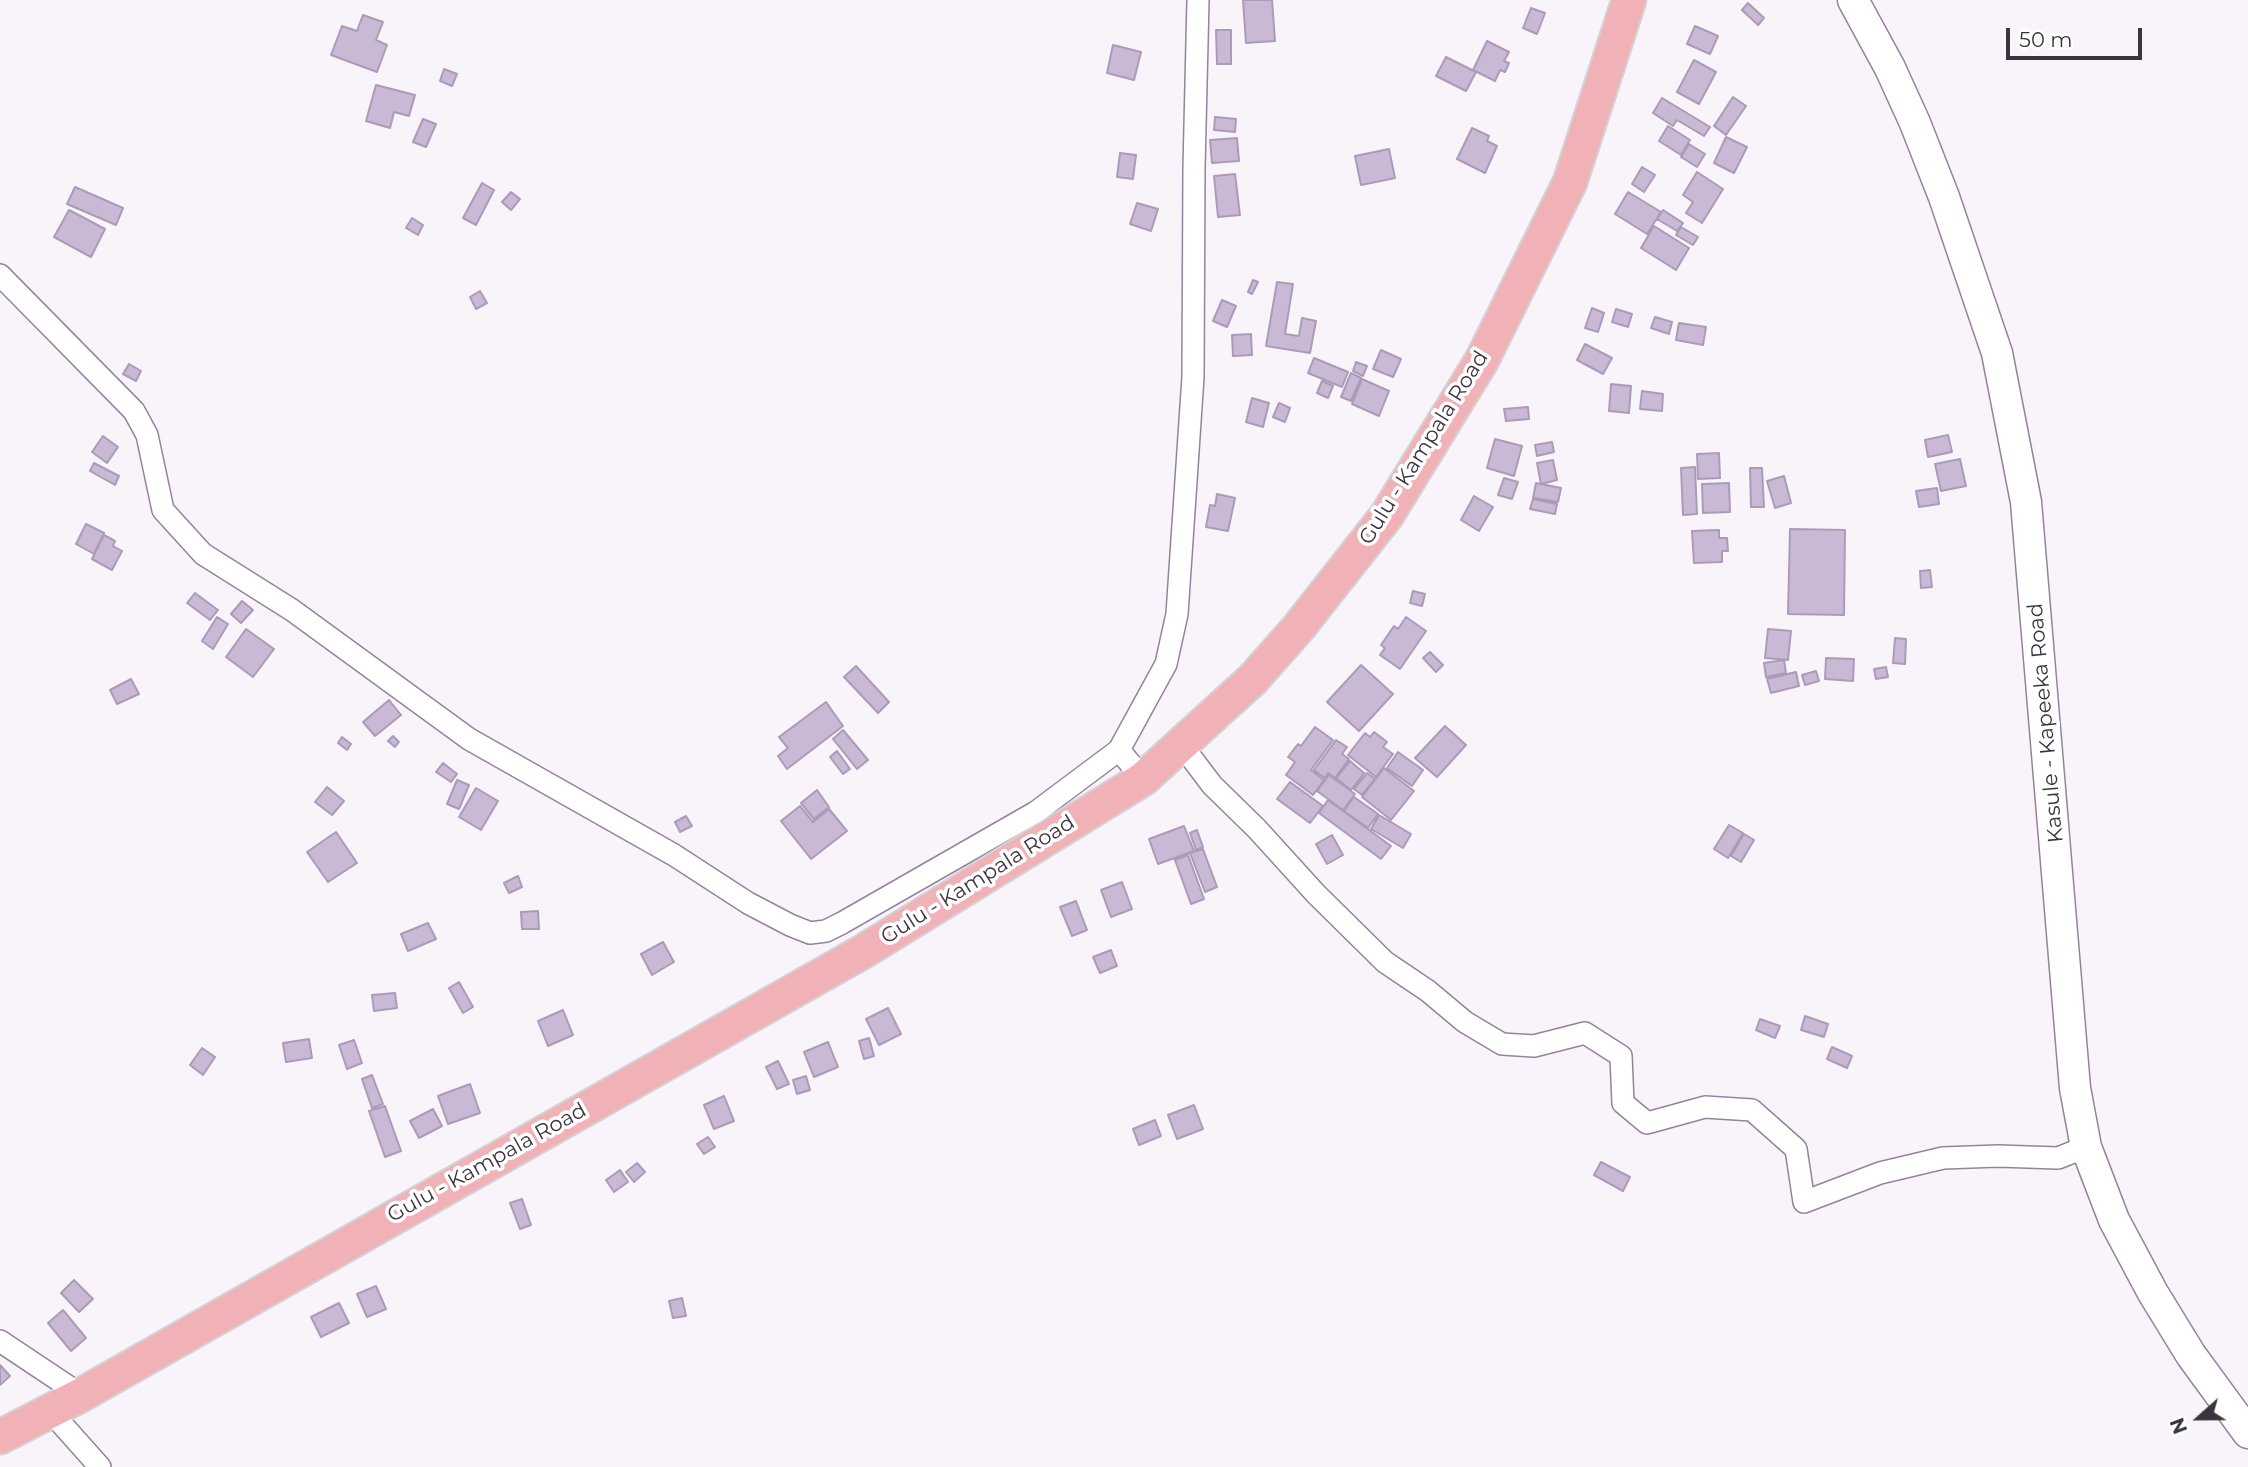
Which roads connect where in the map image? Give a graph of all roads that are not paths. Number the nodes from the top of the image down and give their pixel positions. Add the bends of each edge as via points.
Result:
1 (1198, 0) edge
2 (1629, 0) edge
3 (1853, 0) edge
4 (0, 275) edge
5 (1181, 744) junction
6 (1119, 750) junction
7 (1143, 779) junction
8 (2086, 1147) junction
9 (0, 1341) edge
10 (81, 1395) junction
11 (51, 1412) junction
12 (2248, 1433) edge
13 (0, 1437) edge
14 (100, 1467) edge

1 - 6 street via 1193,377 1177,614 1166,664
2 - 5 main road, Gulu - Kampala Road via 1570,182 1482,360 1387,515 1299,628 1253,679
3 - 8 street, Kasule - Kapeeka Road via 1915,123 1997,353 2026,502 2075,1088
4 - 6 street via 134,411 147,435 163,510 204,554 292,610 469,739 790,925 810,933 842,923 1036,811
5 - 7 main road, Gulu - Kampala Road
5 - 8 street via 1212,785 1385,962 1465,1021 1502,1044 1534,1046 1585,1033 1621,1056 1623,1103 1647,1123 1705,1107 1752,1110 1796,1149 1804,1202 1880,1173 1942,1158 2058,1158
6 - 7 street
7 - 10 main road, Gulu - Kampala Road via 864,951
8 - 12 street, Kasule - Kapeeka Road via 2114,1220 2153,1293
9 - 10 street
10 - 11 main road, Gulu - Kampala Road
11 - 13 main road, Gulu - Kampala Road
11 - 14 street

